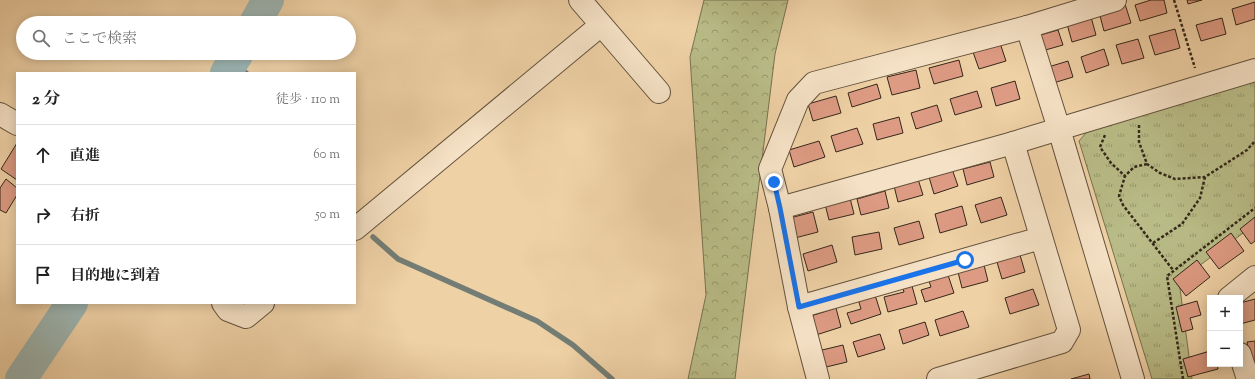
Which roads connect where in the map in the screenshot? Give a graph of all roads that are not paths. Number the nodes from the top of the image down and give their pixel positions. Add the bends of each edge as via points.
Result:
1 (580, 0) edge
2 (1115, 0) edge
3 (601, 25) junction
4 (1027, 27) junction
5 (1255, 70) edge
6 (659, 92) dead end
7 (0, 114) edge
8 (16, 123) edge
9 (1059, 129) junction
10 (1013, 143) junction
11 (780, 208) junction
12 (356, 228) edge
13 (1041, 238) junction
14 (1255, 277) edge
15 (1233, 295) edge
16 (224, 304) edge
17 (262, 304) edge
18 (799, 307) junction
19 (1243, 363) edge
20 (818, 379) edge
21 (938, 379) edge
22 (1133, 379) edge
23 (1248, 379) edge

1 - 3 street
2 - 4 street
3 - 6 street
3 - 12 street
4 - 9 street
4 - 11 street via 814,83 798,100 770,169
5 - 9 street
7 - 8 street
9 - 10 street
9 - 22 street
10 - 11 street
10 - 13 street
11 - 18 street
13 - 18 street
13 - 21 street via 1069,330 1062,342
14 - 15 street
16 - 17 street via 228,310 246,317
18 - 20 street
19 - 23 street

